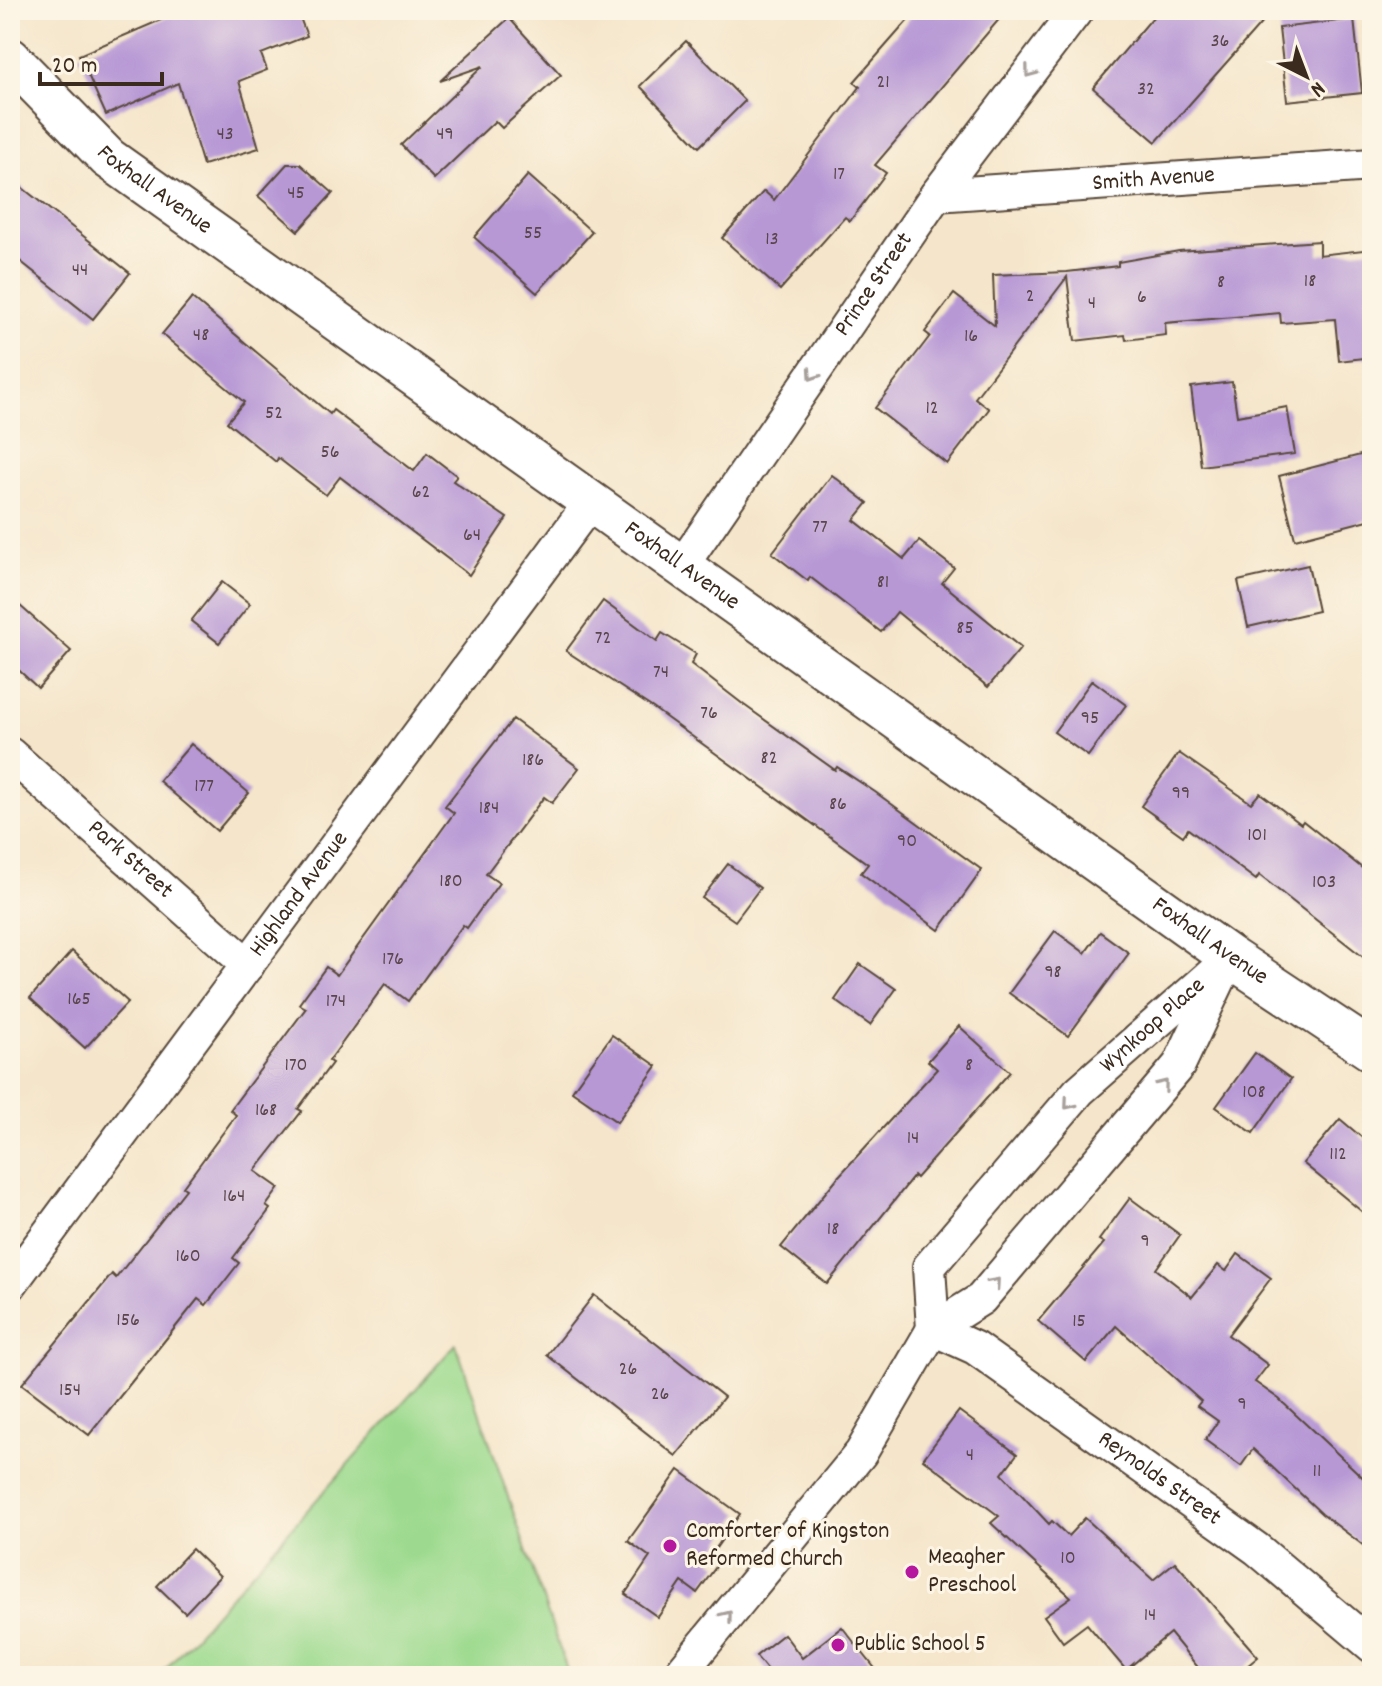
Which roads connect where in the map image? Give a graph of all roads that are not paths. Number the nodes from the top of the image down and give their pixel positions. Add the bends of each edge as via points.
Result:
1 (1077, 10) edge
2 (10, 58) edge
3 (1372, 165) edge
4 (936, 195) junction
5 (590, 503) junction
6 (681, 567) junction
7 (10, 754) edge
8 (1230, 957) junction
9 (248, 965) junction
10 (1372, 1051) edge
11 (10, 1285) edge
12 (933, 1329) junction
13 (1372, 1646) edge
14 (678, 1676) edge

1 -> 4 street, Prince Street
2 - 5 street, Foxhall Avenue via 108,158
3 - 4 street, Smith Avenue
4 -> 6 street, Prince Street
5 - 6 street, Foxhall Avenue
5 - 9 street, Highland Avenue
6 - 8 street, Foxhall Avenue
7 - 9 street, Park Street
8 - 10 street, Foxhall Avenue
12 -> 8 street, Wynkoop Place via 981,1299 1179,1065
8 -> 12 street, Wynkoop Place via 1079,1091 929,1267
9 - 11 street, Highland Avenue
12 - 13 street, Reynolds Street via 975,1348 1257,1549
14 -> 12 street, Wynkoop Place via 861,1453

